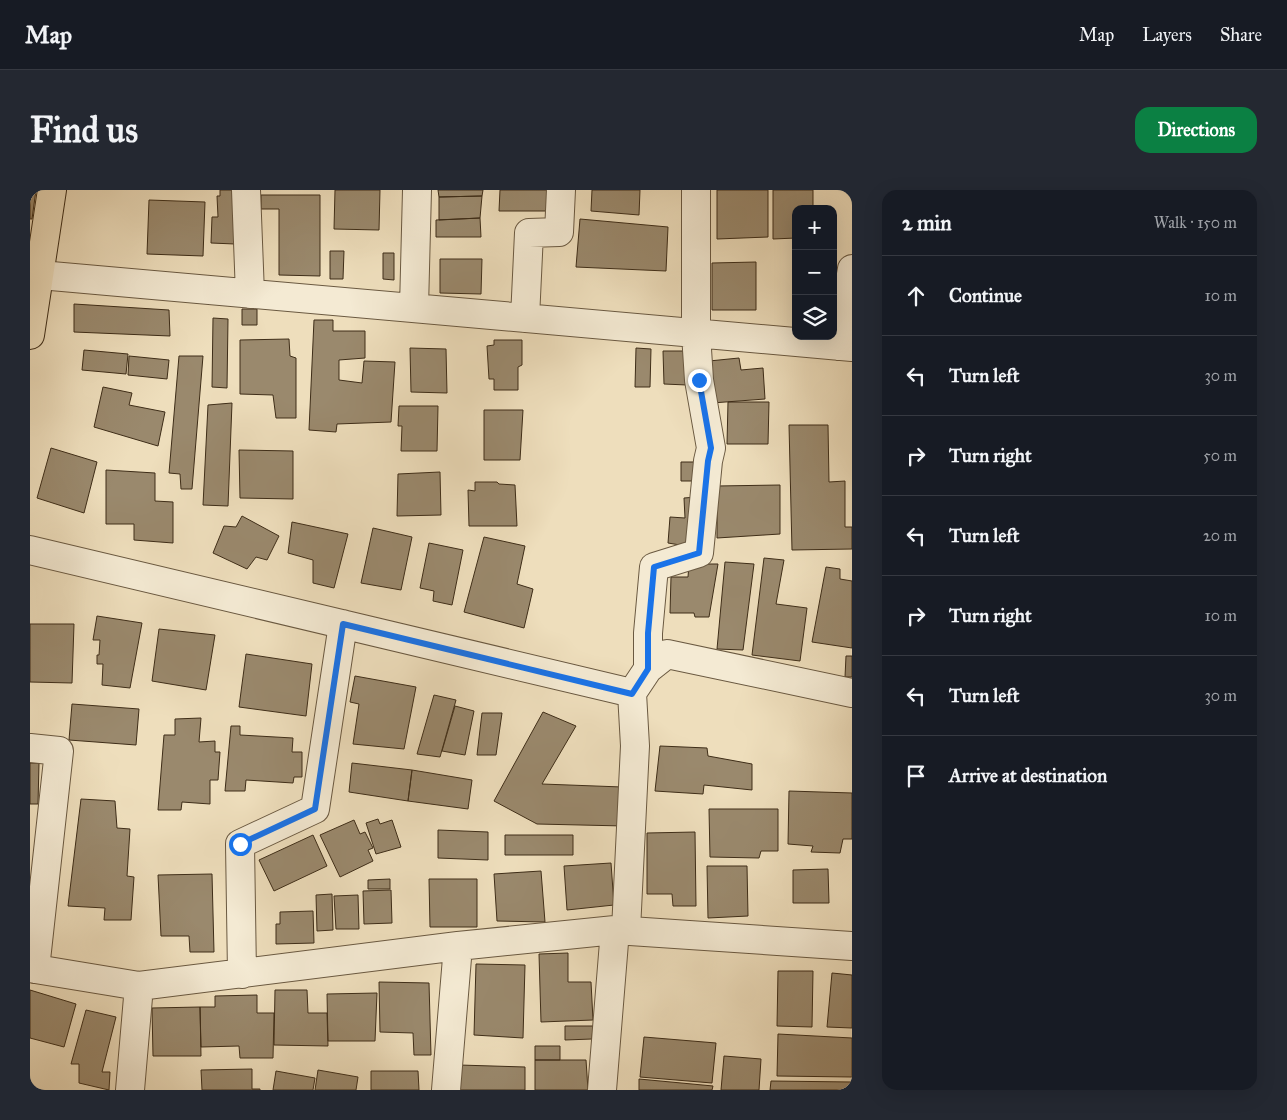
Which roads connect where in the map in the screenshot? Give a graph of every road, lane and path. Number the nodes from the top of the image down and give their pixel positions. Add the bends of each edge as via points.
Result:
1 (52, 190) edge
2 (246, 190) edge
3 (416, 190) edge
4 (561, 190) edge
5 (696, 190) edge
6 (852, 269) edge
7 (40, 275) junction
8 (250, 294) junction
9 (414, 308) junction
10 (525, 318) junction
11 (696, 334) junction
12 (30, 335) edge
13 (845, 346) edge
14 (30, 550) edge
15 (343, 624) junction
16 (648, 669) junction
17 (852, 693) edge
18 (632, 694) junction
19 (30, 748) edge
20 (621, 930) junction
21 (458, 946) junction
22 (852, 946) edge
23 (32, 969) edge
24 (242, 974) junction
25 (139, 986) junction
26 (130, 1090) edge
27 (446, 1090) edge
28 (602, 1090) edge

1 - 7 main road
2 - 8 street
3 - 9 street
4 - 10 street via 559,232 529,234
5 - 11 street
6 - 13 street
7 - 8 street
7 - 12 main road
8 - 9 street
9 - 10 street
10 - 11 street
11 - 13 street
11 - 16 street via 699,380 711,448 699,553 654,567
14 - 15 street
15 - 18 street
15 - 24 street via 315,809 240,844
16 - 17 street via 667,654
16 - 18 street
18 - 20 street via 635,746
19 - 23 street via 59,751
20 - 21 street
20 - 22 street
20 - 28 street
21 - 24 street
21 - 27 street
23 - 25 street
24 - 25 street
25 - 26 street

